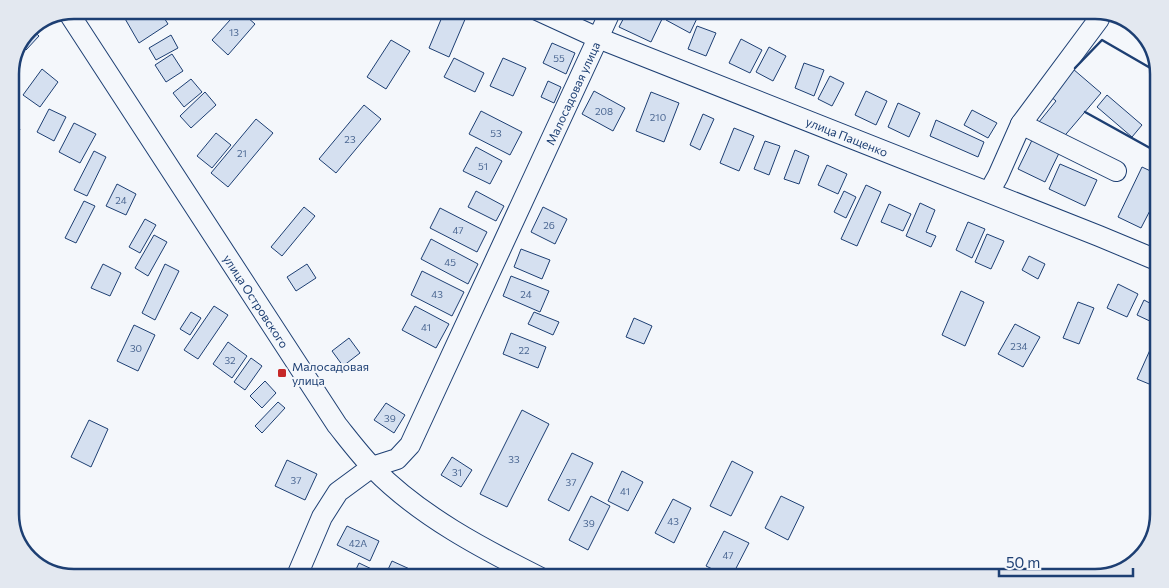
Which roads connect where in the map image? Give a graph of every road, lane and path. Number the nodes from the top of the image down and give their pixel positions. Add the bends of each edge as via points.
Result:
1 (73, 19) edge
2 (557, 19) edge
3 (607, 19) edge
4 (1099, 19) edge
5 (598, 38) junction
6 (1021, 124) junction
7 (1116, 171) dead end
8 (989, 192) junction
9 (1150, 257) edge
10 (372, 467) junction
11 (300, 569) edge
12 (523, 569) edge

1 - 10 street, улица Островского via 312,389
2 - 5 street, улица Пащенко
3 - 5 street, Малосадовая улица
4 - 6 street
5 - 8 street, улица Пащенко
5 - 10 street, Малосадовая улица via 410,445 397,459
6 - 7 street
6 - 8 street
8 - 9 street, улица Пащенко
10 - 11 street, Малосадовая улица via 338,492 322,516
10 - 12 street, улица Островского via 417,506 474,544

